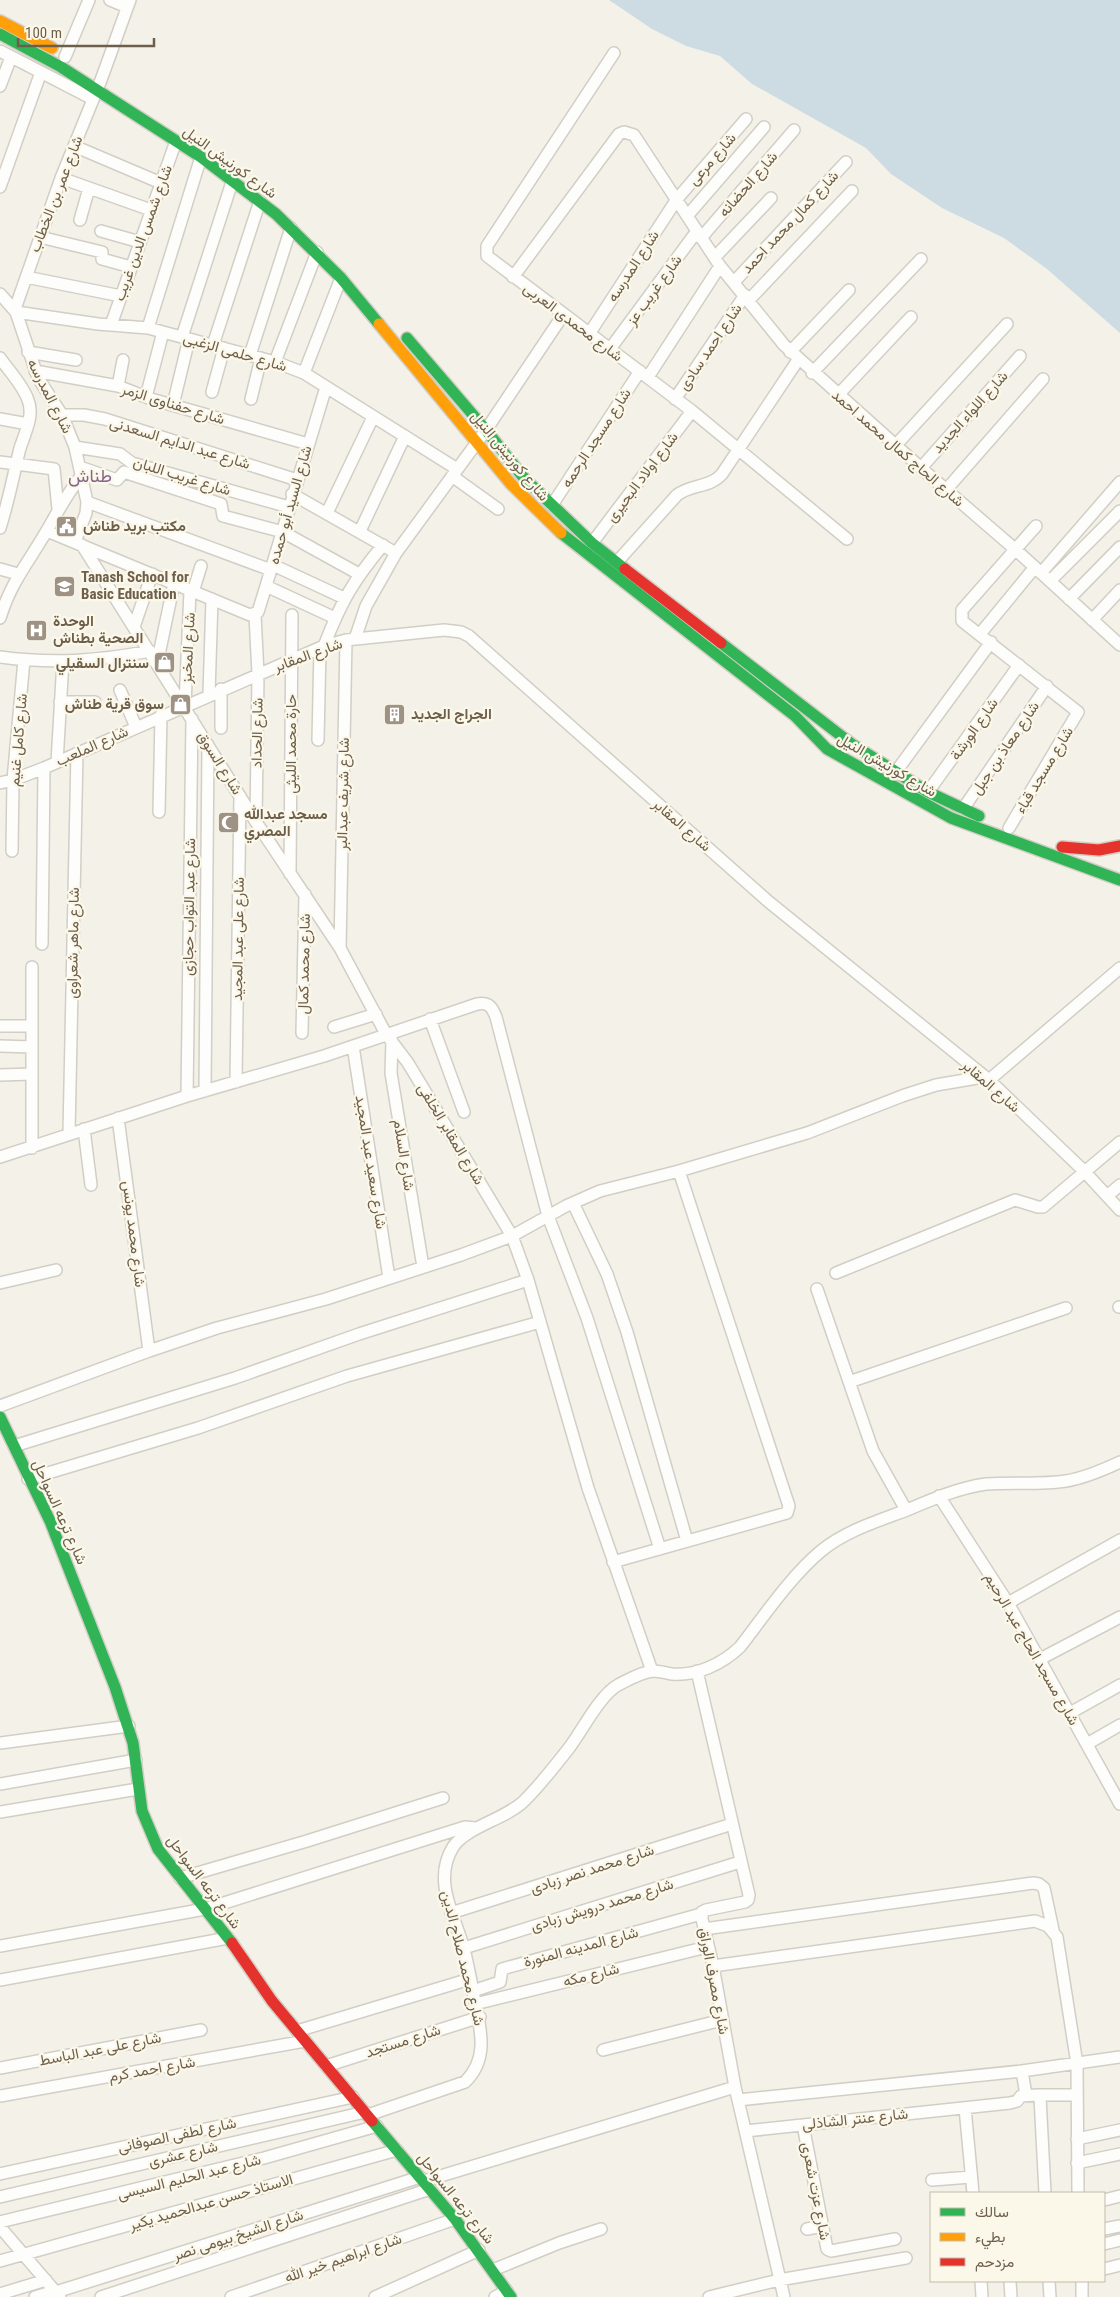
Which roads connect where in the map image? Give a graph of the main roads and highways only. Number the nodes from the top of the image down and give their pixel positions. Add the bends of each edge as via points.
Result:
1 (0, 21) edge
2 (0, 34) edge
3 (97, 90) junction
4 (381, 307) dead end
5 (399, 329) dead end
6 (853, 745) junction
7 (842, 758) junction
8 (1120, 846) edge
9 (1062, 847) junction
10 (1120, 877) edge
11 (0, 1417) edge
12 (509, 2294) edge

1 - 3 main road, شارع كورنيش النيل via 65,57
2 - 3 main road, شارع كورنيش النيل
3 - 4 main road, شارع كورنيش النيل via 210,151 266,192 316,237
3 - 7 main road, شارع كورنيش النيل via 233,179 291,228 341,278 511,484 560,533 795,716 827,749
5 - 6 main road, شارع كورنيش النيل via 521,474 592,543
6 - 7 main road via 842,747
6 - 9 main road, شارع كورنيش النيل via 928,792 1009,828
7 - 10 main road, شارع كورنيش النيل via 952,818
8 - 9 main road via 1094,850
9 - 10 main road, شارع كورنيش النيل
11 - 12 main road, شارع ترعه السواحل via 50,1521 129,1726 142,1811 158,1849 228,1938 272,2001 455,2219

